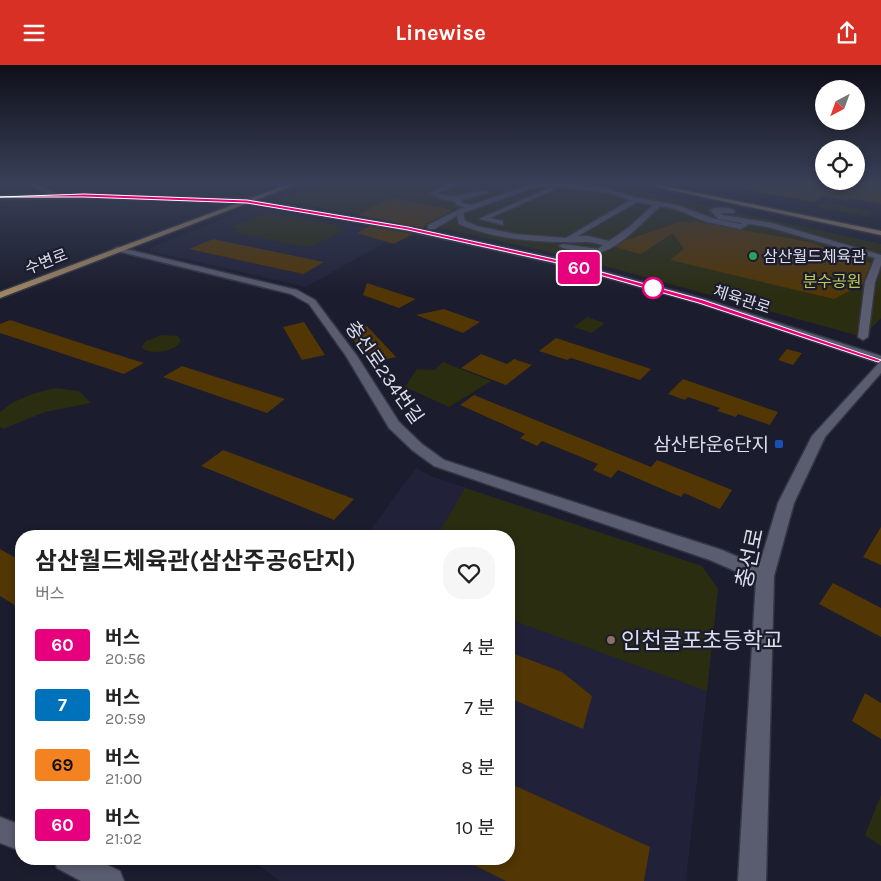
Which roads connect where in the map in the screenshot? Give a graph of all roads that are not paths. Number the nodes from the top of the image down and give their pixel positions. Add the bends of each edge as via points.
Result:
1 (196, 220) edge
2 (357, 220) edge
3 (445, 220) edge
4 (461, 220) edge
5 (487, 220) edge
6 (600, 220) edge
7 (633, 220) edge
8 (710, 220) edge
9 (738, 220) edge
10 (819, 220) edge
11 (748, 222) junction
12 (784, 223) dead end
13 (769, 225) junction
14 (472, 226) junction
15 (511, 226) dead end
16 (520, 228) dead end
17 (458, 231) junction
18 (881, 233) edge
19 (567, 239) junction
20 (610, 244) junction
21 (117, 250) junction
22 (598, 251) junction
23 (587, 261) dead end
24 (880, 262) edge
25 (870, 283) junction
26 (881, 285) edge
27 (0, 295) edge
28 (866, 318) junction
29 (878, 321) dead end
30 (863, 337) dead end
31 (881, 360) edge
32 (881, 366) edge
33 (765, 576) junction
34 (0, 830) edge
35 (15, 836) edge
36 (78, 865) edge
37 (110, 881) edge
38 (752, 881) edge

1 - 21 main road, 수변로
2 - 31 street, 체육관로 via 554,261 701,301
3 - 17 street via 431,227
4 - 14 street
5 - 15 street
6 - 19 street
7 - 20 street
8 - 11 street via 741,227
9 - 11 street
10 - 18 main road
11 - 13 street
12 - 13 street
13 - 24 street
14 - 17 street
14 - 19 street via 515,237
16 - 19 street
17 - 22 street
19 - 20 street via 588,238
20 - 22 street
21 - 27 main road, 수변로
21 - 33 street, 충선로234번길 via 294,293 312,302 394,425 440,463 716,555
22 - 23 street
24 - 25 street
25 - 26 street
25 - 28 street
28 - 29 street
28 - 30 street
32 - 33 street, 충선로 via 819,437 786,503
33 - 38 street, 충선로
34 - 35 street
36 - 37 street

